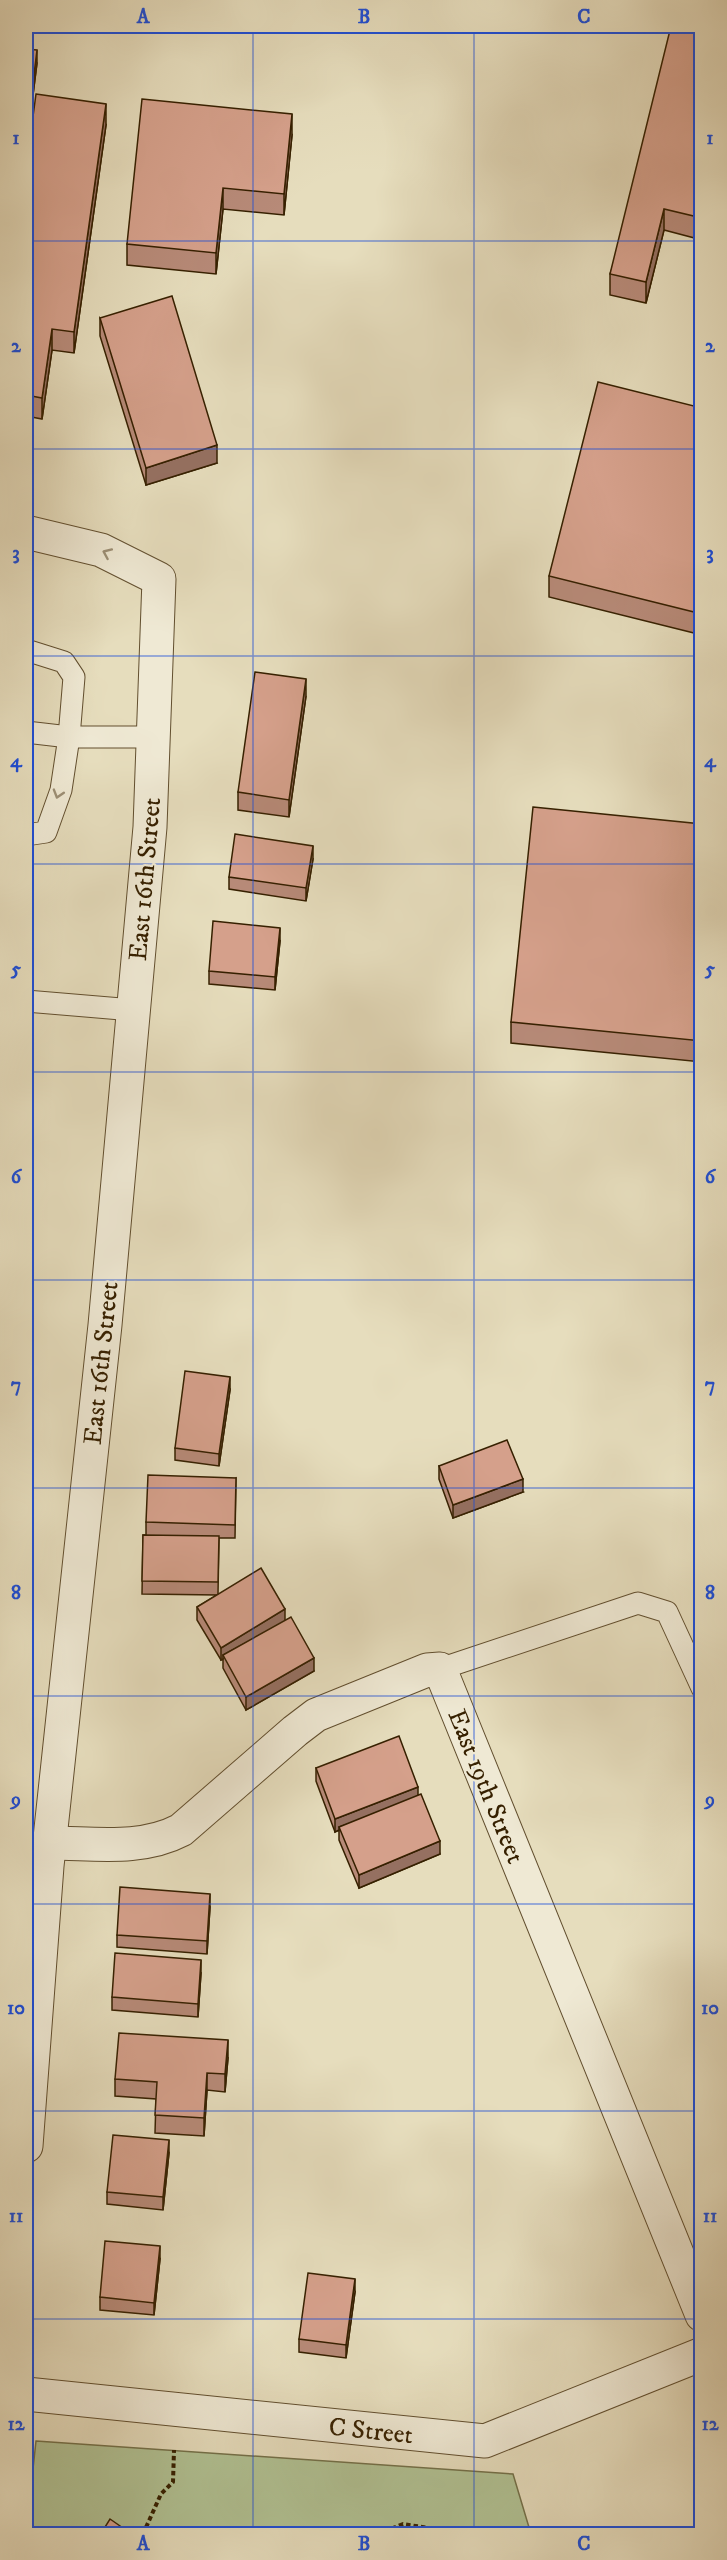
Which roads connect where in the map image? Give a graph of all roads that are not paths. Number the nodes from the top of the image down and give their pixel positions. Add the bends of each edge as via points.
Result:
1 (26, 532) edge
2 (26, 650) edge
3 (26, 732) edge
4 (69, 737) junction
5 (153, 737) junction
6 (26, 835) edge
7 (26, 1001) edge
8 (133, 1010) junction
9 (440, 1669) junction
10 (702, 1688) edge
11 (41, 1857) edge
12 (26, 2146) edge
13 (702, 2315) edge
14 (702, 2354) edge
15 (26, 2394) edge

5 -> 1 street, East 16th Street via 159,579 100,550
2 - 4 lane via 64,662 74,677
3 - 4 lane
4 - 5 lane
4 -> 6 lane via 61,790 46,832
5 - 8 street, East 16th Street via 150,827
7 - 8 lane
8 - 11 street, East 16th Street via 105,1325
9 - 10 lane via 638,1603 667,1612
9 - 11 street via 426,1670 316,1715 181,1830 166,1838
9 - 13 street, East 19th Street
11 - 12 street, East 16th Street
14 - 15 street, C Street via 485,2441

